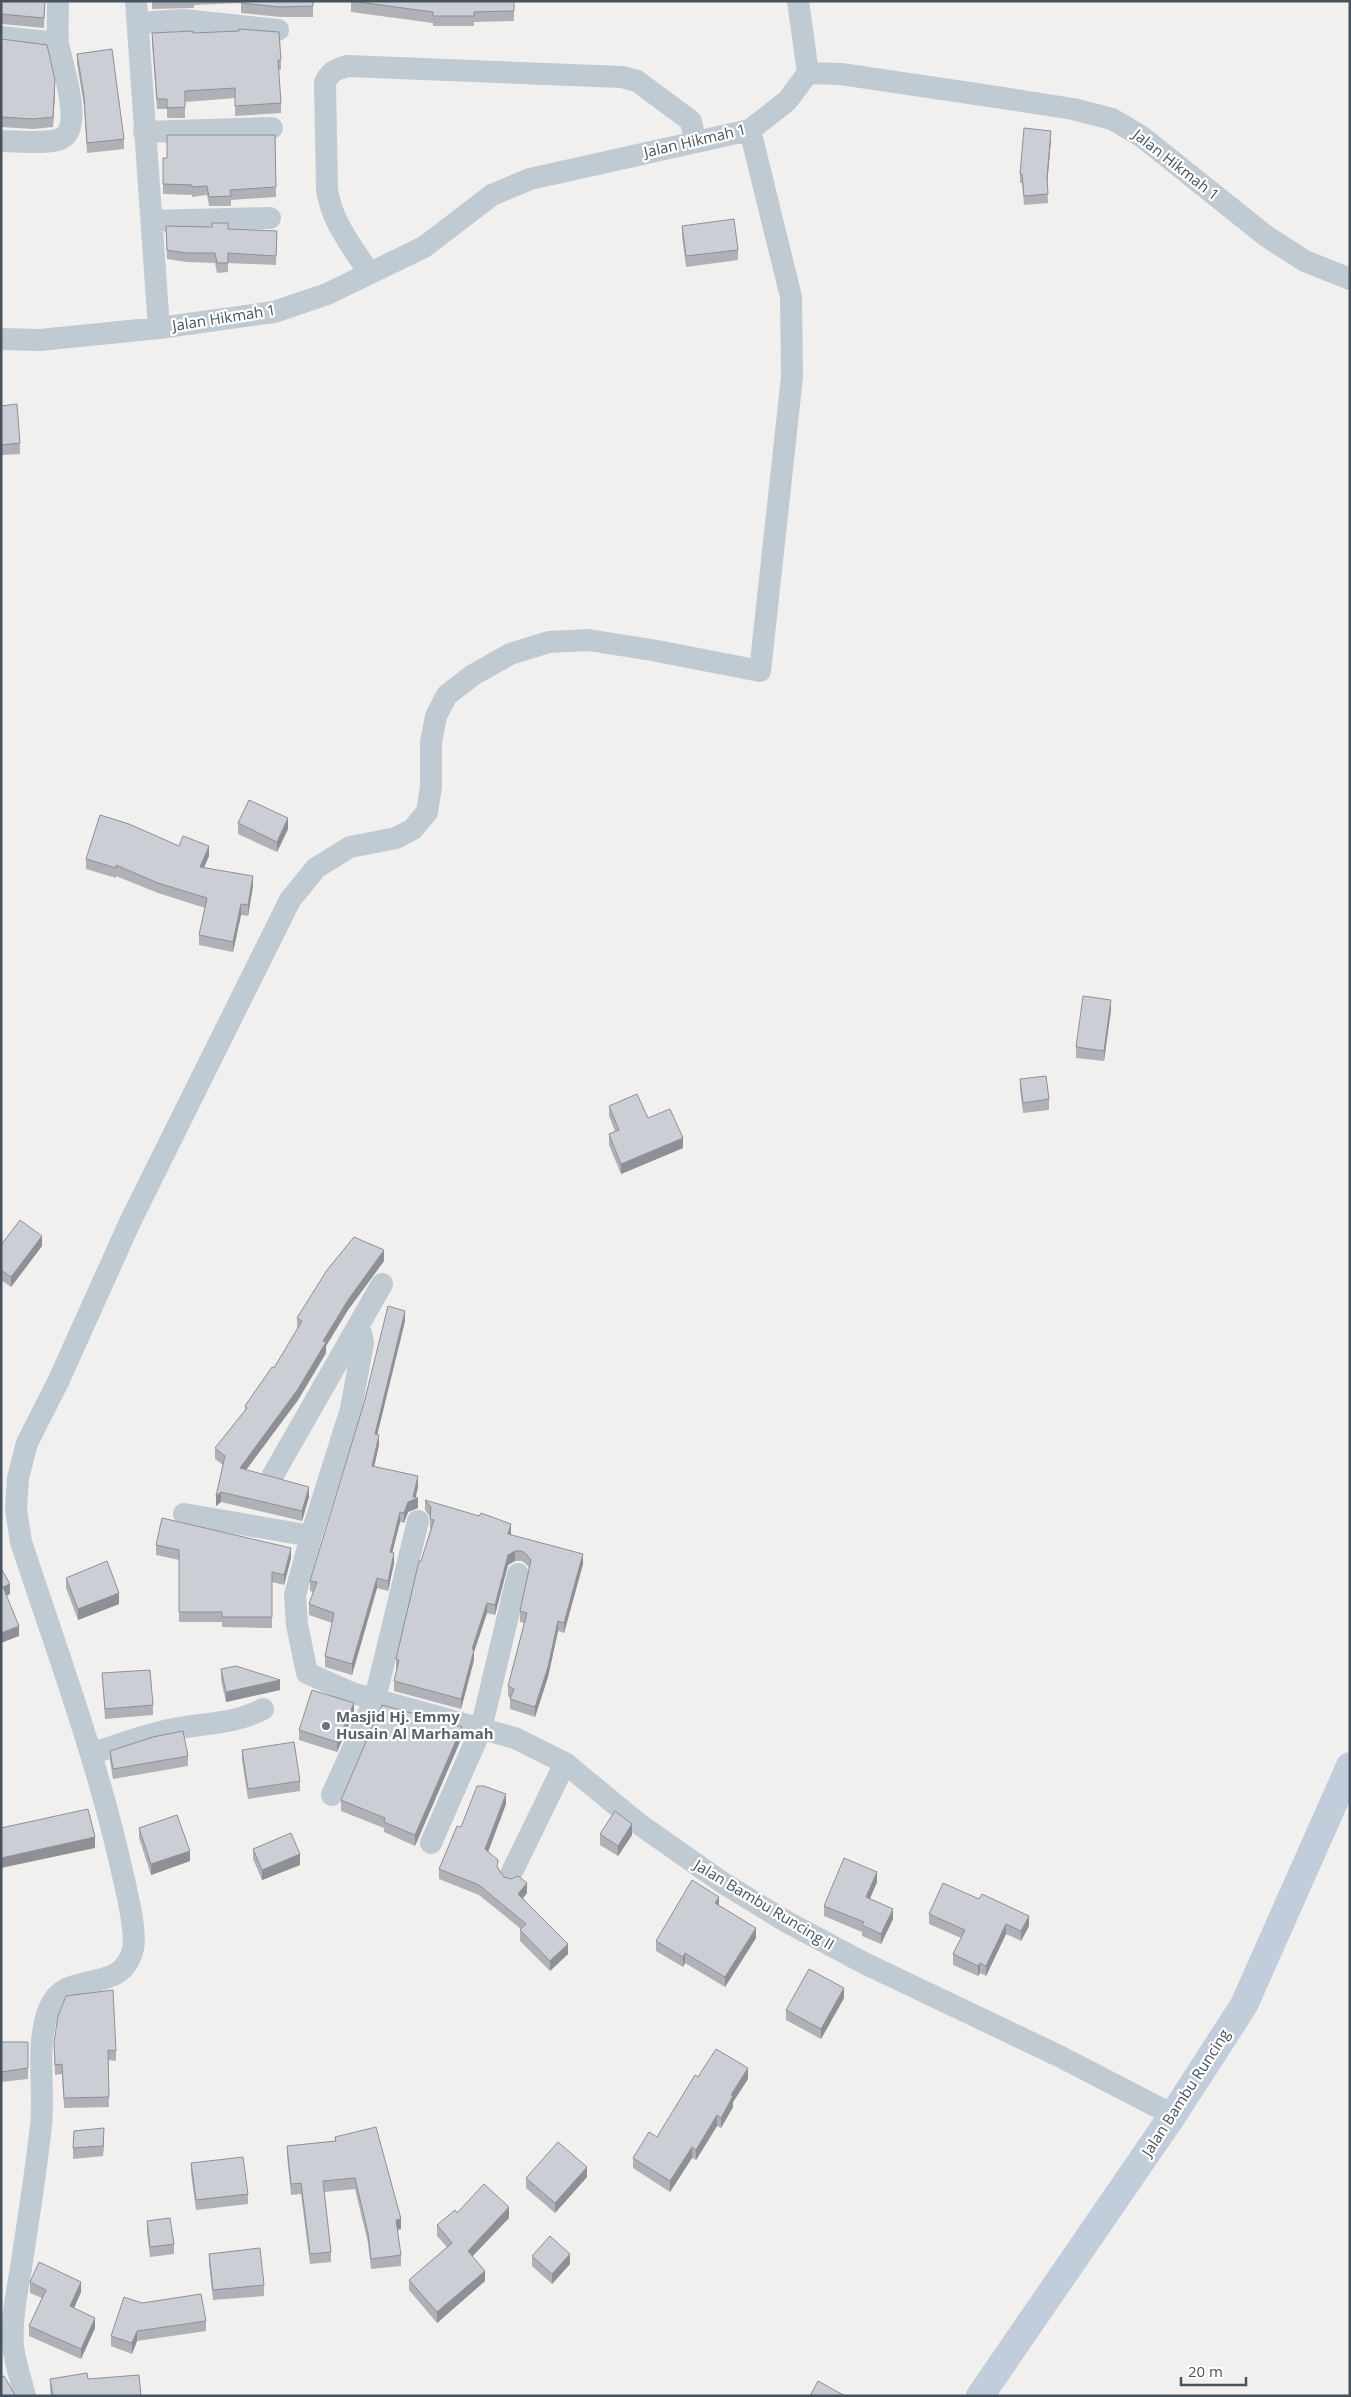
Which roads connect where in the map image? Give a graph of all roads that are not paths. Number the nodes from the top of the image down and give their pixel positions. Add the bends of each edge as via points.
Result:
1 (58, 1) edge
2 (798, 1) edge
3 (137, 12) edge
4 (278, 30) edge
5 (1, 37) edge
6 (58, 44) junction
7 (808, 73) junction
8 (272, 128) dead end
9 (750, 130) junction
10 (144, 132) junction
11 (1, 141) edge
12 (695, 142) junction
13 (270, 218) dead end
14 (152, 221) junction
15 (369, 273) junction
16 (1350, 278) edge
17 (159, 328) junction
18 (1, 339) edge
19 (382, 1284) dead end
20 (357, 1328) junction
21 (273, 1475) edge
22 (184, 1514) dead end
23 (418, 1521) dead end
24 (311, 1536) junction
25 (518, 1574) dead end
26 (375, 1699) junction
27 (263, 1709) dead end
28 (481, 1730) junction
29 (91, 1754) junction
30 (565, 1764) junction
31 (1350, 1766) edge
32 (332, 1795) dead end
33 (431, 1843) dead end
34 (510, 1876) dead end
35 (1173, 2115) junction
36 (26, 2396) edge
37 (980, 2396) edge

1 - 6 street
2 - 7 street
3 - 4 street
3 - 10 street
5 - 6 street
6 - 11 street via 70,96 70,127 64,137 55,142
7 - 9 street, Jalan Hikmah 1 via 787,101
7 - 16 street, Jalan Hikmah 1 via 841,74 1003,98 1112,119 1141,136 1266,236 1306,261
8 - 10 street
9 - 12 street, Jalan Hikmah 1
9 - 29 street via 790,298 792,326 792,377 760,671 588,640 549,642 510,654 473,675 447,695 436,716 431,742 431,787 427,812 413,829 396,838 350,847 316,868 290,900 130,1222 27,1443 18,1478 16,1509 21,1542
10 - 14 street
12 - 15 street, Jalan Hikmah 1 via 530,179 492,195 424,247
12 - 15 street via 691,122 637,80 348,66 336,69 326,82 329,203 332,214
13 - 14 street
14 - 17 street
15 - 17 street, Jalan Hikmah 1 via 327,294 274,312
17 - 18 street, Jalan Hikmah 1 via 40,340
19 - 20 street
20 - 21 street
20 - 24 street via 363,1343 352,1409
22 - 24 street
23 - 26 street
24 - 26 street, Jalan Bambu Runcing II via 295,1595 297,1625 307,1673 352,1693
25 - 28 street
26 - 28 street, Jalan Bambu Runcing II
26 - 32 street
27 - 29 street via 225,1722 170,1729
28 - 30 street, Jalan Bambu Runcing II via 515,1738
28 - 33 street
29 - 36 street via 126,1887 134,1946 122,1972 67,1988 49,2010 43,2041 42,2123 16,2297 13,2344
30 - 34 street
30 - 35 street, Jalan Bambu Runcing II via 639,1824 722,1883 787,1922
31 - 35 street, Jalan Bambu Runcing via 1244,2006
35 - 37 street, Jalan Bambu Runcing

